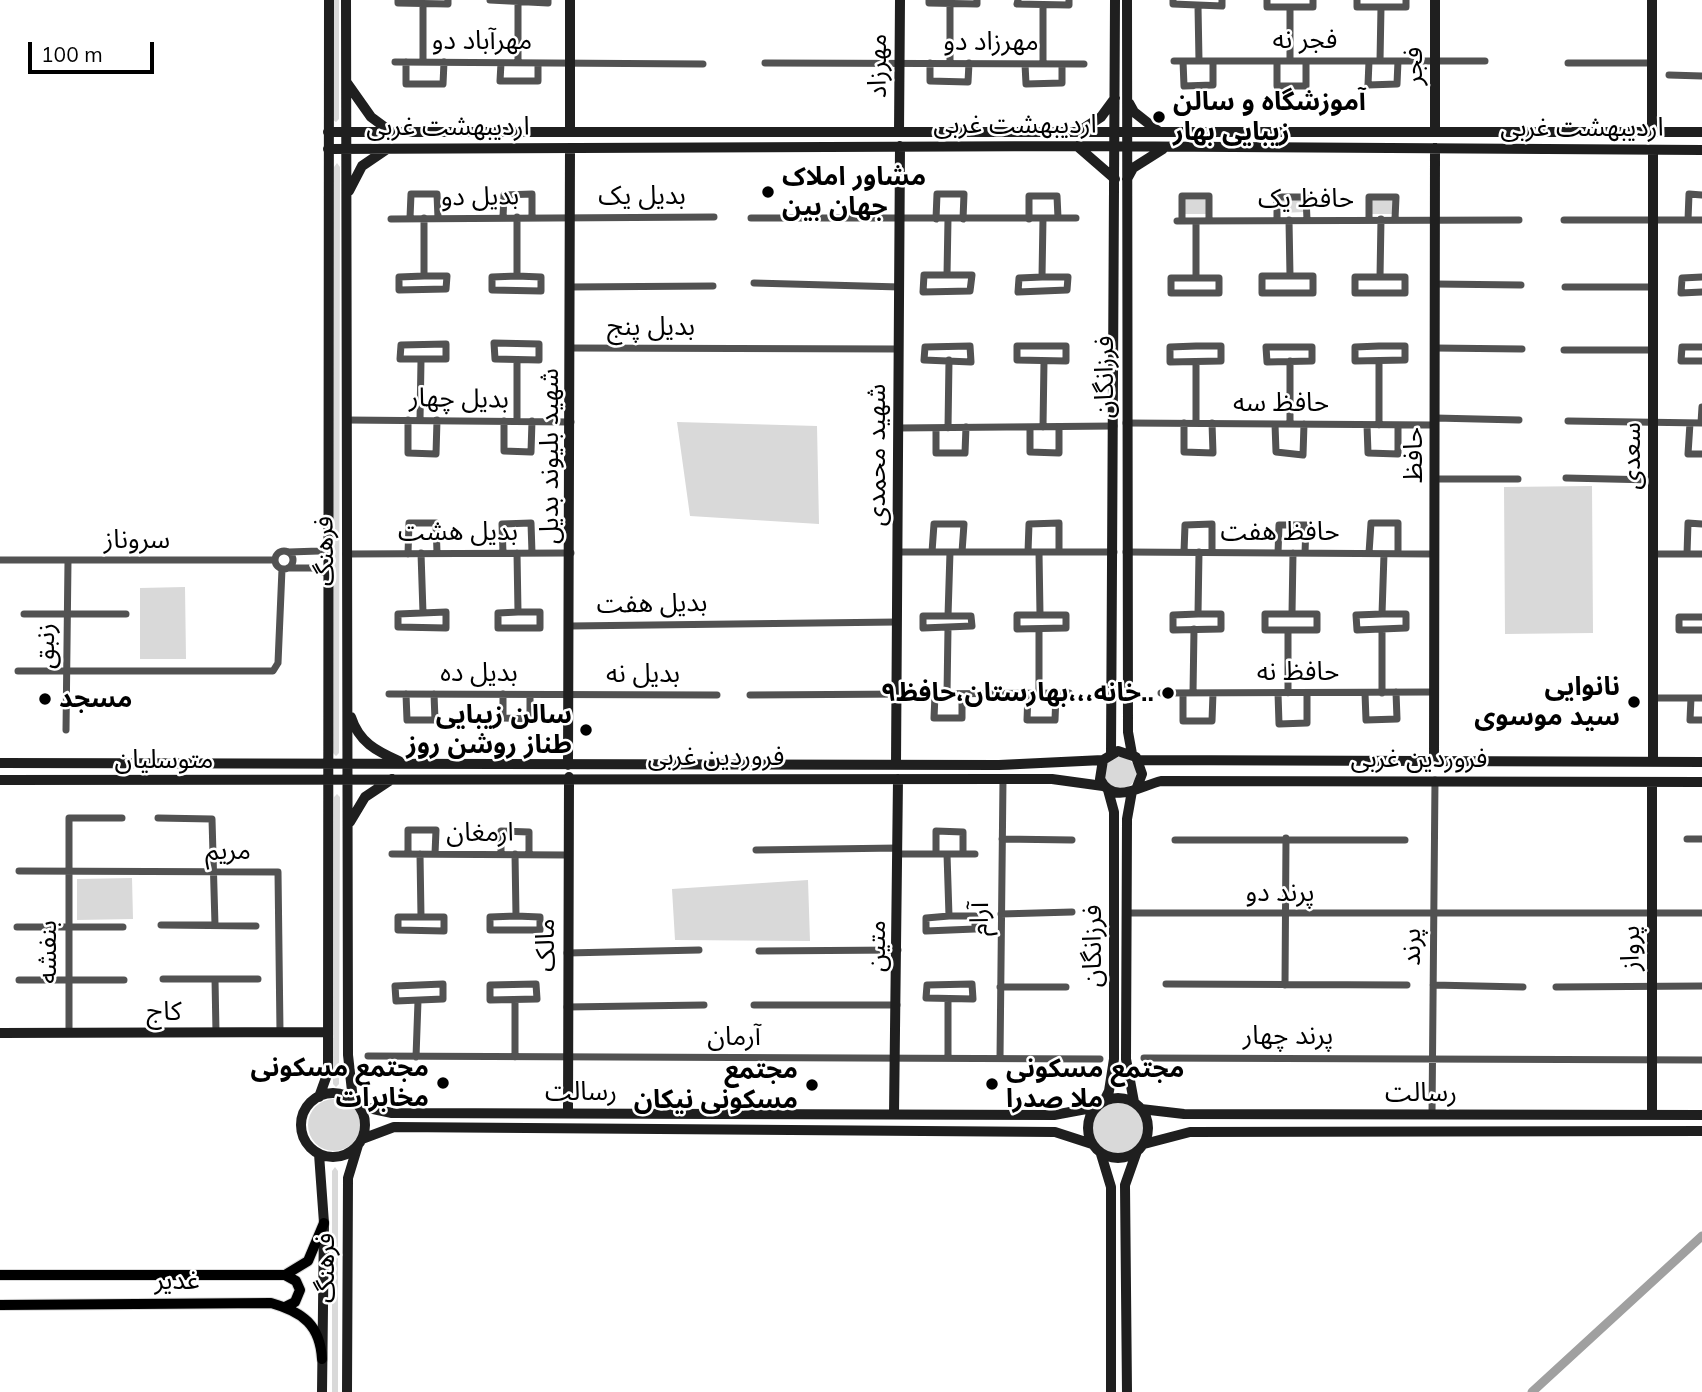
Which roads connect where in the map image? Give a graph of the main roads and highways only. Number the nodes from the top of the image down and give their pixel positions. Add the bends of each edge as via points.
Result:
1 (324, 1223) road end
2 (0, 1275) edge
3 (285, 1275) junction
4 (0, 1305) edge
5 (285, 1307) junction
6 (322, 1359) road end

1 - 3 main road via 308,1261
2 - 3 main road, غدیر
3 - 5 main road via 296,1281 300,1290 296,1302
4 - 5 main road, غدیر via 271,1303
5 - 6 main road, غدیر via 315,1328

